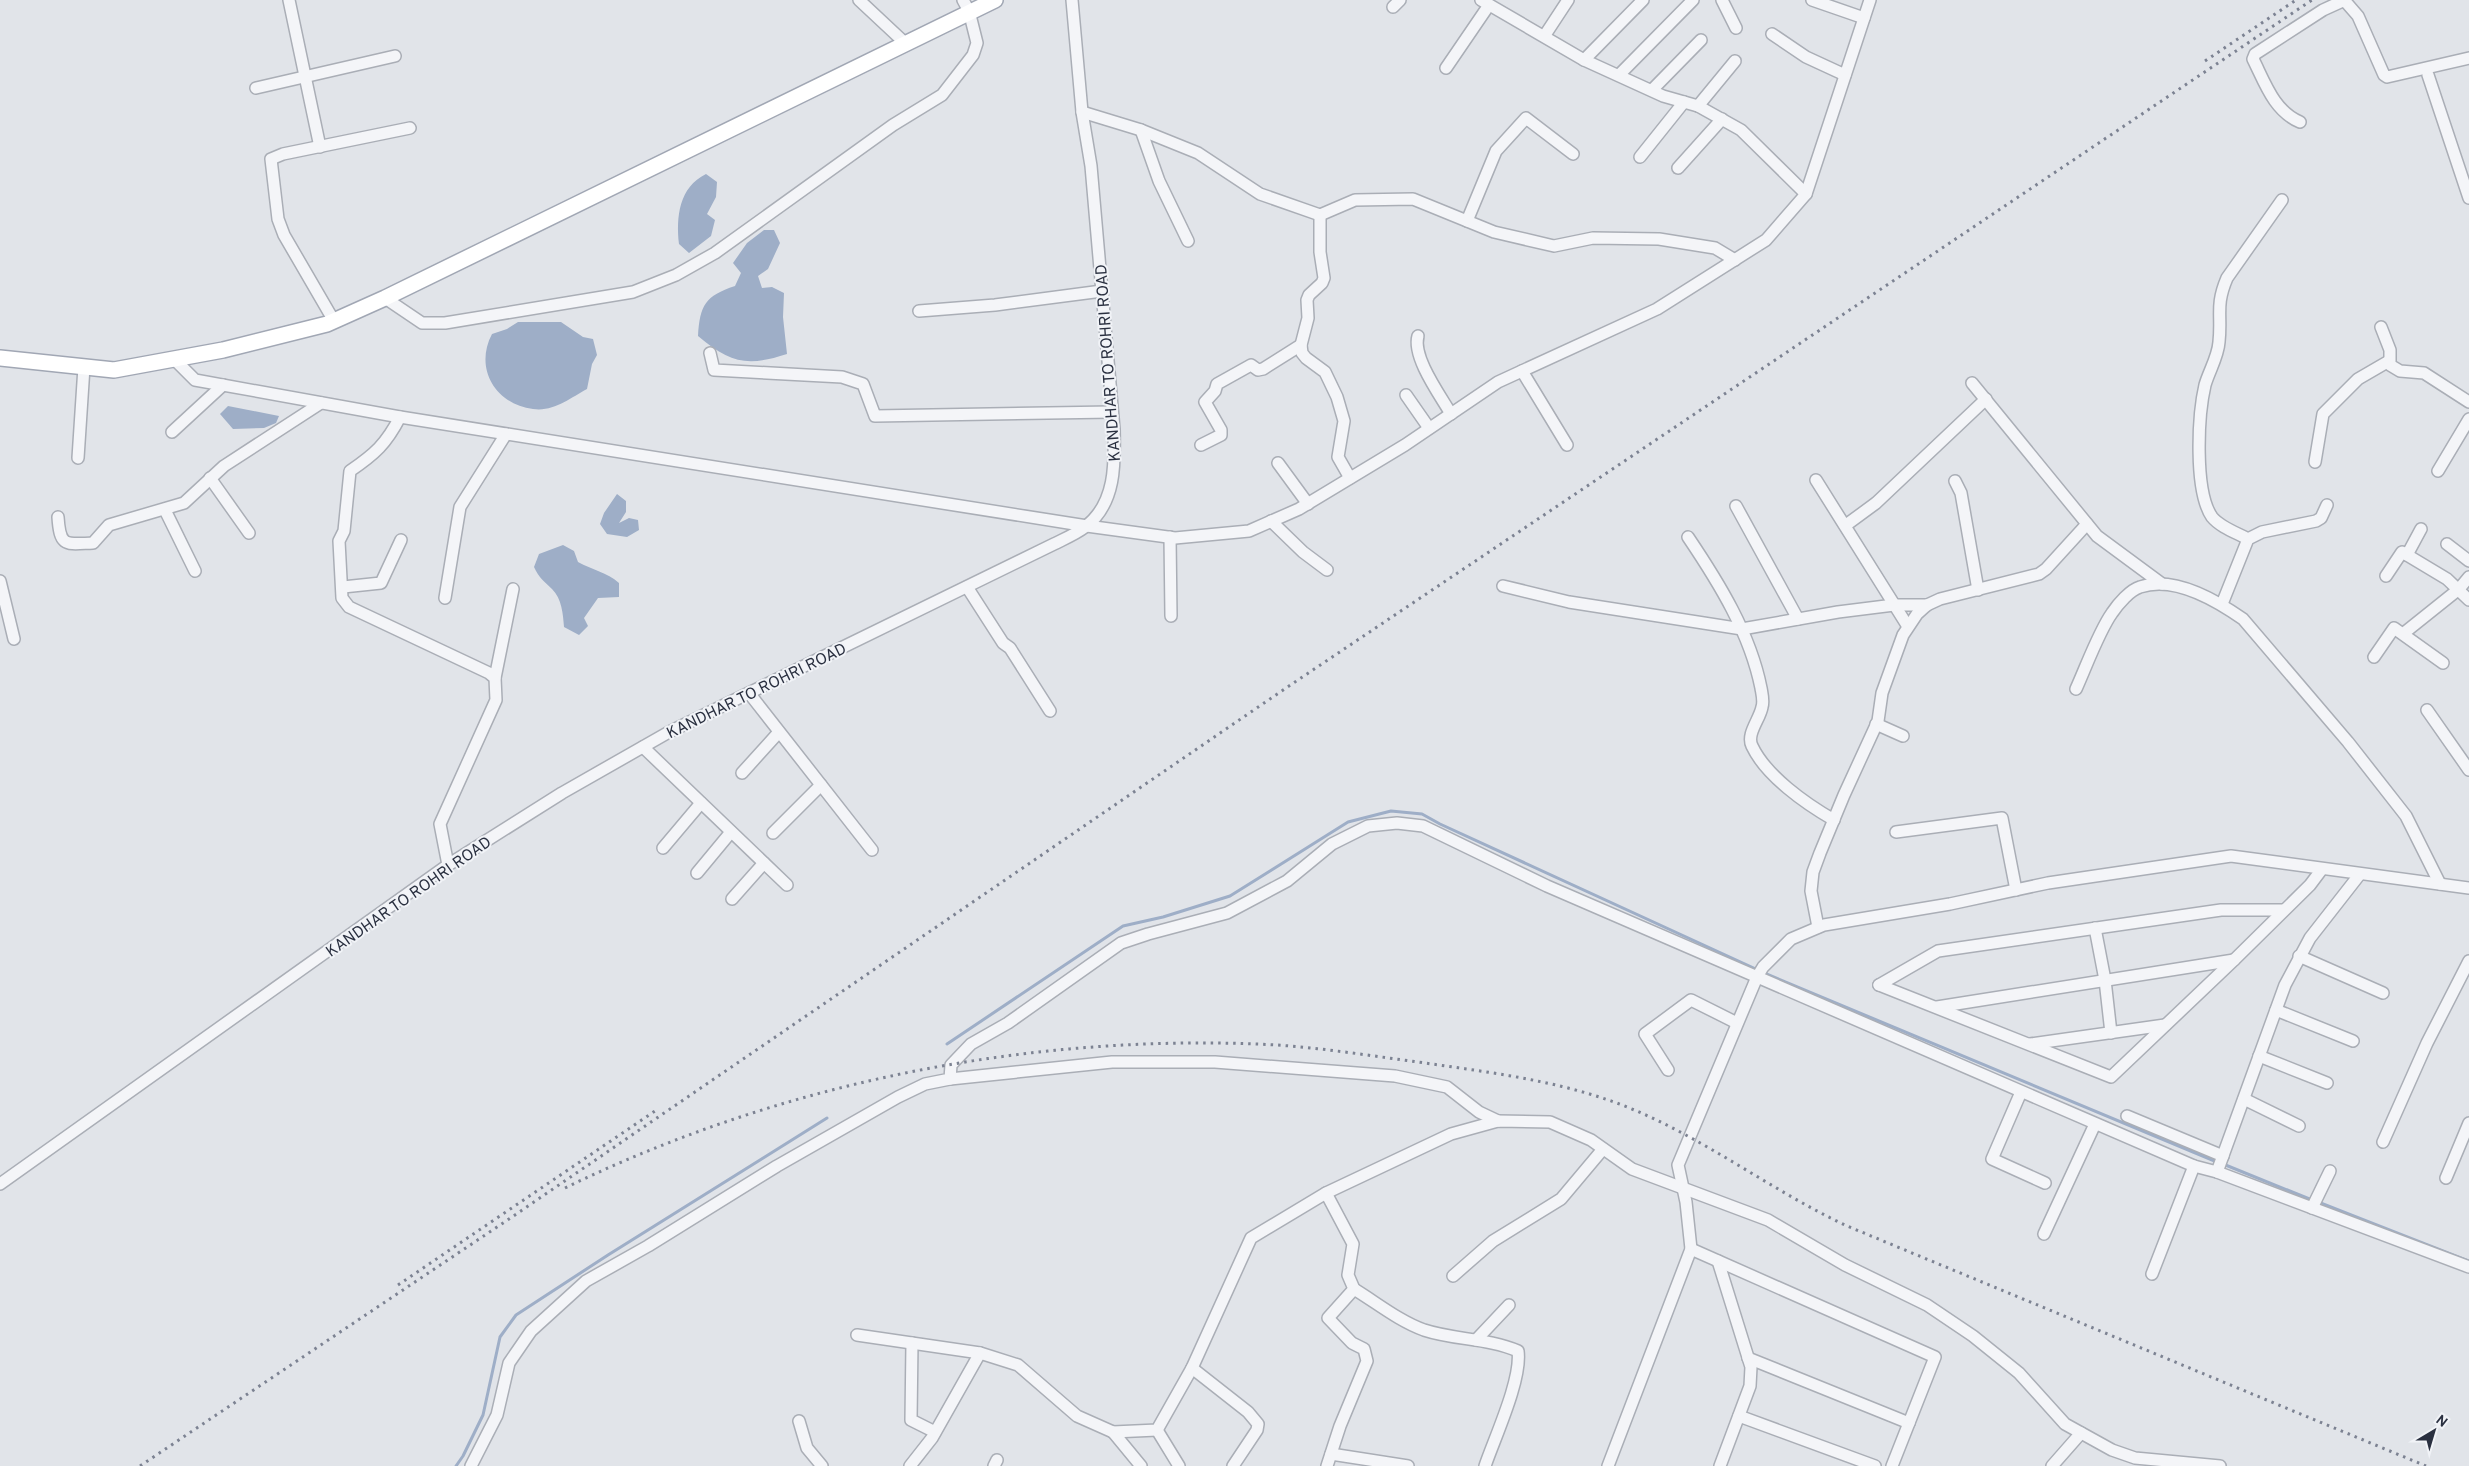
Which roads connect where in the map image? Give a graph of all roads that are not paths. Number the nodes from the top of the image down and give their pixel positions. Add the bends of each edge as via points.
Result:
1 (289, 0) edge
2 (859, 0) edge
3 (995, 0) edge
4 (1072, 0) edge
5 (1568, 0) edge
6 (1643, 0) edge
7 (1693, 0) edge
8 (1722, 0) edge
9 (1812, 0) edge
10 (1870, 0) edge
11 (2344, 0) edge
12 (1485, 2) edge
13 (966, 6) edge
14 (1864, 18) junction
15 (1736, 28) dead end
16 (1772, 34) dead end
17 (1544, 35) junction
18 (1701, 40) dead end
19 (905, 43) junction
20 (395, 56) dead end
21 (2469, 58) edge
22 (1584, 60) junction
23 (1735, 61) dead end
24 (1446, 68) dead end
25 (1619, 75) junction
26 (1845, 75) junction
27 (2428, 75) dead end
28 (305, 77) junction
29 (256, 88) dead end
30 (1652, 90) junction
31 (1684, 102) junction
32 (1698, 106) junction
33 (1082, 112) junction
34 (1722, 119) junction
35 (2300, 122) dead end
36 (410, 128) dead end
37 (1141, 130) junction
38 (320, 147) junction
39 (1574, 154) dead end
40 (1640, 156) dead end
41 (1678, 168) dead end
42 (1806, 194) junction
43 (2469, 198) edge
44 (2282, 200) dead end
45 (1320, 215) junction
46 (1467, 221) junction
47 (1188, 241) dead end
48 (1735, 260) junction
49 (1102, 291) junction
50 (385, 298) junction
51 (919, 311) dead end
52 (334, 321) junction
53 (2381, 327) dead end
54 (1418, 336) dead end
55 (1301, 345) junction
56 (710, 353) dead end
57 (0, 358) edge
58 (174, 359) junction
59 (2389, 361) junction
60 (84, 367) junction
61 (1522, 371) junction
62 (1972, 383) dead end
63 (223, 385) junction
64 (1406, 395) dead end
65 (1986, 399) junction
66 (321, 402) junction
67 (2469, 402) edge
68 (1112, 412) junction
69 (1451, 414) junction
70 (400, 417) junction
71 (2469, 420) edge
72 (1429, 428) junction
73 (172, 432) dead end
74 (506, 434) junction
75 (1201, 445) dead end
76 (1567, 445) dead end
77 (78, 458) dead end
78 (2315, 462) dead end
79 (1278, 463) dead end
80 (2438, 471) dead end
81 (210, 478) junction
82 (1350, 478) junction
83 (1816, 480) dead end
84 (1955, 481) dead end
85 (1308, 504) junction
86 (1736, 506) dead end
87 (2327, 506) dead end
88 (165, 510) junction
89 (58, 517) dead end
90 (1271, 521) junction
91 (2087, 524) junction
92 (1846, 525) junction
93 (1087, 526) junction
94 (2421, 529) dead end
95 (249, 533) dead end
96 (1170, 537) junction
97 (1688, 537) dead end
98 (2248, 539) junction
99 (401, 540) dead end
100 (2447, 544) dead end
101 (2407, 555) junction
102 (2469, 561) edge
103 (1327, 570) dead end
104 (195, 571) dead end
105 (2386, 576) dead end
106 (2469, 577) edge
107 (0, 581) edge
108 (2162, 584) junction
109 (1503, 586) dead end
110 (343, 587) junction
111 (967, 587) junction
112 (513, 588) dead end
113 (2459, 589) junction
114 (1978, 590) junction
115 (445, 598) dead end
116 (2469, 600) edge
117 (1927, 604) junction
118 (2222, 604) junction
119 (1894, 605) junction
120 (1171, 616) dead end
121 (1798, 619) junction
122 (1907, 626) junction
123 (1742, 629) junction
124 (2404, 633) junction
125 (14, 639) dead end
126 (2374, 656) dead end
127 (2443, 663) dead end
128 (495, 678) junction
129 (2076, 689) dead end
130 (749, 693) junction
131 (2426, 710) dead end
132 (1050, 711) dead end
133 (1876, 724) junction
134 (779, 732) junction
135 (1903, 736) dead end
136 (643, 747) junction
137 (2469, 770) edge
138 (742, 773) dead end
139 (821, 785) junction
140 (701, 802) junction
141 (1834, 820) junction
142 (732, 832) junction
143 (1896, 832) dead end
144 (773, 833) dead end
145 (663, 848) dead end
146 (872, 850) dead end
147 (764, 863) junction
148 (448, 865) junction
149 (2322, 868) junction
150 (696, 873) dead end
151 (2360, 874) junction
152 (2440, 884) junction
153 (787, 885) dead end
154 (2469, 888) edge
155 (2016, 890) junction
156 (732, 898) dead end
157 (2283, 910) junction
158 (1818, 927) junction
159 (2095, 928) junction
160 (2299, 956) junction
161 (2234, 960) junction
162 (2469, 961) edge
163 (1759, 972) junction
164 (2105, 980) junction
165 (2383, 994) dead end
166 (1936, 1008) junction
167 (2276, 1010) junction
168 (1737, 1023) junction
169 (2166, 1025) junction
170 (2111, 1034) junction
171 (2352, 1041) dead end
172 (2028, 1044) junction
173 (2259, 1056) junction
174 (1668, 1070) dead end
175 (950, 1080) junction
176 (2327, 1083) dead end
177 (2021, 1092) junction
178 (2244, 1099) junction
179 (2127, 1116) dead end
180 (1498, 1121) junction
181 (2469, 1123) edge
182 (2095, 1124) junction
183 (2299, 1126) dead end
184 (2383, 1142) dead end
185 (1603, 1149) junction
186 (2220, 1164) junction
187 (2194, 1166) junction
188 (2330, 1171) dead end
189 (2446, 1178) dead end
190 (2045, 1183) dead end
191 (0, 1184) edge
192 (1683, 1188) junction
193 (1326, 1193) junction
194 (2314, 1204) junction
195 (2044, 1234) dead end
196 (1691, 1249) junction
197 (1718, 1261) junction
198 (2469, 1267) edge
199 (2152, 1274) dead end
200 (1453, 1276) dead end
201 (1354, 1288) junction
202 (1509, 1305) dead end
203 (857, 1335) dead end
204 (1476, 1340) junction
205 (912, 1343) junction
206 (980, 1353) junction
207 (1748, 1358) junction
208 (1192, 1368) junction
209 (1739, 1416) junction
210 (799, 1421) dead end
211 (1909, 1423) junction
212 (1157, 1430) junction
213 (935, 1432) junction
214 (1112, 1432) junction
215 (2081, 1433) junction
216 (1331, 1454) junction
217 (2139, 1462) edge
218 (1176, 1465) edge
219 (2198, 1465) edge
220 (472, 1466) edge
221 (822, 1466) edge
222 (910, 1466) edge
223 (1141, 1466) edge
224 (1234, 1466) edge
225 (1327, 1466) edge
226 (1408, 1466) edge
227 (1485, 1466) edge
228 (1608, 1466) edge
229 (1720, 1466) edge
230 (1875, 1466) edge
231 (1892, 1466) edge
232 (2052, 1466) edge
233 (2220, 1466) edge

1 - 28 street
2 - 19 street
3 - 13 main road
4 - 33 street, KANDHAR TO ROHRI ROAD
5 - 17 street
6 - 22 street
7 - 25 street
8 - 15 street
9 - 14 street
10 - 14 street
11 - 21 street via 2358,16 2387,77
11 - 35 street via 2323,10 2253,58 2279,106 2289,117
12 - 17 street
12 - 24 street
13 - 19 main road
13 - 50 street via 977,43 973,55 942,95 893,125 715,253 676,275 633,292 445,323 422,323
14 - 26 street
16 - 26 street via 1806,57
17 - 22 street
18 - 30 street
19 - 50 main road
20 - 28 street
22 - 25 street
23 - 32 street
25 - 30 street
26 - 42 street
27 - 43 street
28 - 29 street
28 - 38 street
30 - 31 street
31 - 32 street
31 - 40 street
32 - 34 street
33 - 37 street
33 - 49 street, KANDHAR TO ROHRI ROAD via 1091,166
34 - 41 street
34 - 42 street via 1741,130
36 - 38 street
37 - 45 street via 1198,153 1260,194
37 - 47 street via 1159,182
38 - 52 street via 271,159 278,219 284,235
39 - 46 street via 1526,118 1496,151
42 - 48 street via 1766,240
44 - 98 street via 2222,290 2218,307 2219,342 2205,386 2197,452 2204,496 2212,516
45 - 46 street via 1355,200 1413,199
45 - 55 street via 1324,278 1306,300 1308,318
46 - 48 street via 1494,232 1554,246 1593,238 1659,240 1716,248
48 - 61 street via 1657,309
49 - 51 street
49 - 68 street, KANDHAR TO ROHRI ROAD
50 - 52 main road
52 - 58 main road via 223,350
53 - 59 street via 2390,350
54 - 69 street via 1416,343 1424,366
55 - 75 street via 1264,369 1258,370 1251,364 1217,384 1205,402 1222,430 1221,435
55 - 82 street via 1302,353 1325,372 1337,397 1344,421 1338,457
56 - 68 street via 714,370 842,377 863,384 875,416
57 - 60 main road
58 - 60 main road via 114,370
58 - 63 street via 195,380
59 - 67 street via 2400,370 2424,373
59 - 78 street via 2358,379 2323,414
60 - 77 street
61 - 69 street via 1498,382
61 - 76 street
62 - 65 street
63 - 66 street
63 - 73 street
64 - 72 street
65 - 91 street
65 - 92 street via 1876,503
66 - 70 street
66 - 81 street
68 - 93 street, KANDHAR TO ROHRI ROAD via 1115,470 1106,502
69 - 72 street
70 - 74 street
70 - 110 street via 389,438 350,471 344,531 339,541
71 - 80 street
72 - 82 street
74 - 93 street
74 - 115 street via 460,507
79 - 85 street
81 - 88 street via 184,503
81 - 95 street
82 - 85 street
83 - 92 street
84 - 114 street via 1961,494
85 - 90 street
86 - 121 street
87 - 98 street via 2316,521 2262,532
88 - 89 street via 109,525 93,543 68,544 62,541
88 - 104 street
90 - 96 street via 1249,530
90 - 103 street
91 - 108 street via 2096,536
91 - 114 street via 2038,574
92 - 119 street
93 - 96 street
93 - 111 street, KANDHAR TO ROHRI ROAD
94 - 101 street
96 - 120 street
97 - 123 street via 1713,574
98 - 118 street
99 - 110 street via 381,582
100 - 102 street
101 - 105 street via 2402,552
101 - 113 street
106 - 113 street
107 - 125 street
108 - 118 street via 2175,585
108 - 129 street via 2140,586 2112,613
109 - 123 street via 1569,602
110 - 128 street via 342,598 350,606 489,672
111 - 130 street, KANDHAR TO ROHRI ROAD
111 - 132 street
112 - 128 street
113 - 116 street
113 - 124 street
114 - 117 street
117 - 119 street
117 - 122 street
118 - 152 street via 2243,618 2406,816
119 - 121 street
119 - 122 street
121 - 123 street
122 - 133 street via 1882,693
123 - 141 street via 1761,687 1763,704 1750,738 1751,745 1782,782 1806,804
124 - 126 street via 2394,628
124 - 127 street
128 - 148 street via 496,700 440,824
130 - 134 street
130 - 136 street, KANDHAR TO ROHRI ROAD
131 - 137 street
133 - 135 street
133 - 141 street
134 - 138 street
134 - 139 street
136 - 140 street
136 - 148 street, KANDHAR TO ROHRI ROAD via 562,793
139 - 144 street
139 - 146 street
140 - 142 street
140 - 145 street
141 - 158 street via 1814,872 1812,898
142 - 147 street
142 - 150 street
143 - 155 street via 2002,818
147 - 153 street
147 - 156 street
148 - 191 street, KANDHAR TO ROHRI ROAD
149 - 151 street
149 - 155 street via 2231,856
149 - 157 street via 2310,885
151 - 152 street
151 - 160 street
152 - 154 street
155 - 158 street
157 - 159 street via 2221,910
157 - 161 street
158 - 163 street via 1791,939
159 - 164 street
159 - 166 street via 1938,951 1879,985
160 - 165 street
160 - 167 street
161 - 164 street
161 - 169 street
162 - 184 street via 2427,1043
163 - 168 street
163 - 175 street via 1547,886 1423,826 1397,823 1368,826 1332,844 1287,881 1227,913 1121,943 1008,1023 972,1044 951,1065
163 - 177 street
164 - 166 street
164 - 170 street
166 - 172 street
167 - 171 street
167 - 173 street
168 - 174 street via 1691,1000 1645,1034
168 - 192 street via 1678,1165
169 - 170 street
169 - 172 street via 2111,1077
170 - 172 street
173 - 176 street
173 - 178 street
175 - 180 street via 1112,1062 1215,1062 1395,1076 1447,1087 1479,1112
175 - 220 street via 925,1084 898,1097 586,1281 531,1331 509,1363 497,1415
177 - 182 street
177 - 190 street via 1992,1158
178 - 183 street
178 - 186 street
179 - 186 street
180 - 185 street via 1550,1122 1591,1140
180 - 193 street via 1451,1134
181 - 189 street
182 - 187 street
182 - 195 street
185 - 192 street via 1632,1168
185 - 200 street via 1561,1199 1493,1241
186 - 187 street
186 - 194 street
187 - 199 street
188 - 194 street
192 - 196 street
192 - 215 street via 1768,1220 1845,1265 1927,1305 2020,1373 2065,1424
193 - 201 street via 1353,1244 1348,1275
193 - 208 street via 1252,1238
194 - 198 street
196 - 197 street
196 - 228 street
197 - 207 street
197 - 211 street via 1935,1356
201 - 204 street via 1404,1321 1425,1330
201 - 216 street via 1328,1318 1367,1355
202 - 204 street
203 - 205 street
204 - 227 street via 1518,1351 1520,1362
205 - 206 street
205 - 213 street via 911,1420
206 - 213 street
206 - 214 street via 1018,1365 1077,1416
207 - 209 street via 1750,1386
207 - 211 street
208 - 212 street
208 - 224 street via 1248,1412 1258,1424
209 - 229 street
209 - 230 street
210 - 221 street via 807,1448
211 - 231 street
212 - 214 street
212 - 218 street
213 - 222 street
214 - 223 street
215 - 217 street
215 - 232 street
216 - 225 street
216 - 226 street
217 - 219 street
219 - 233 street

